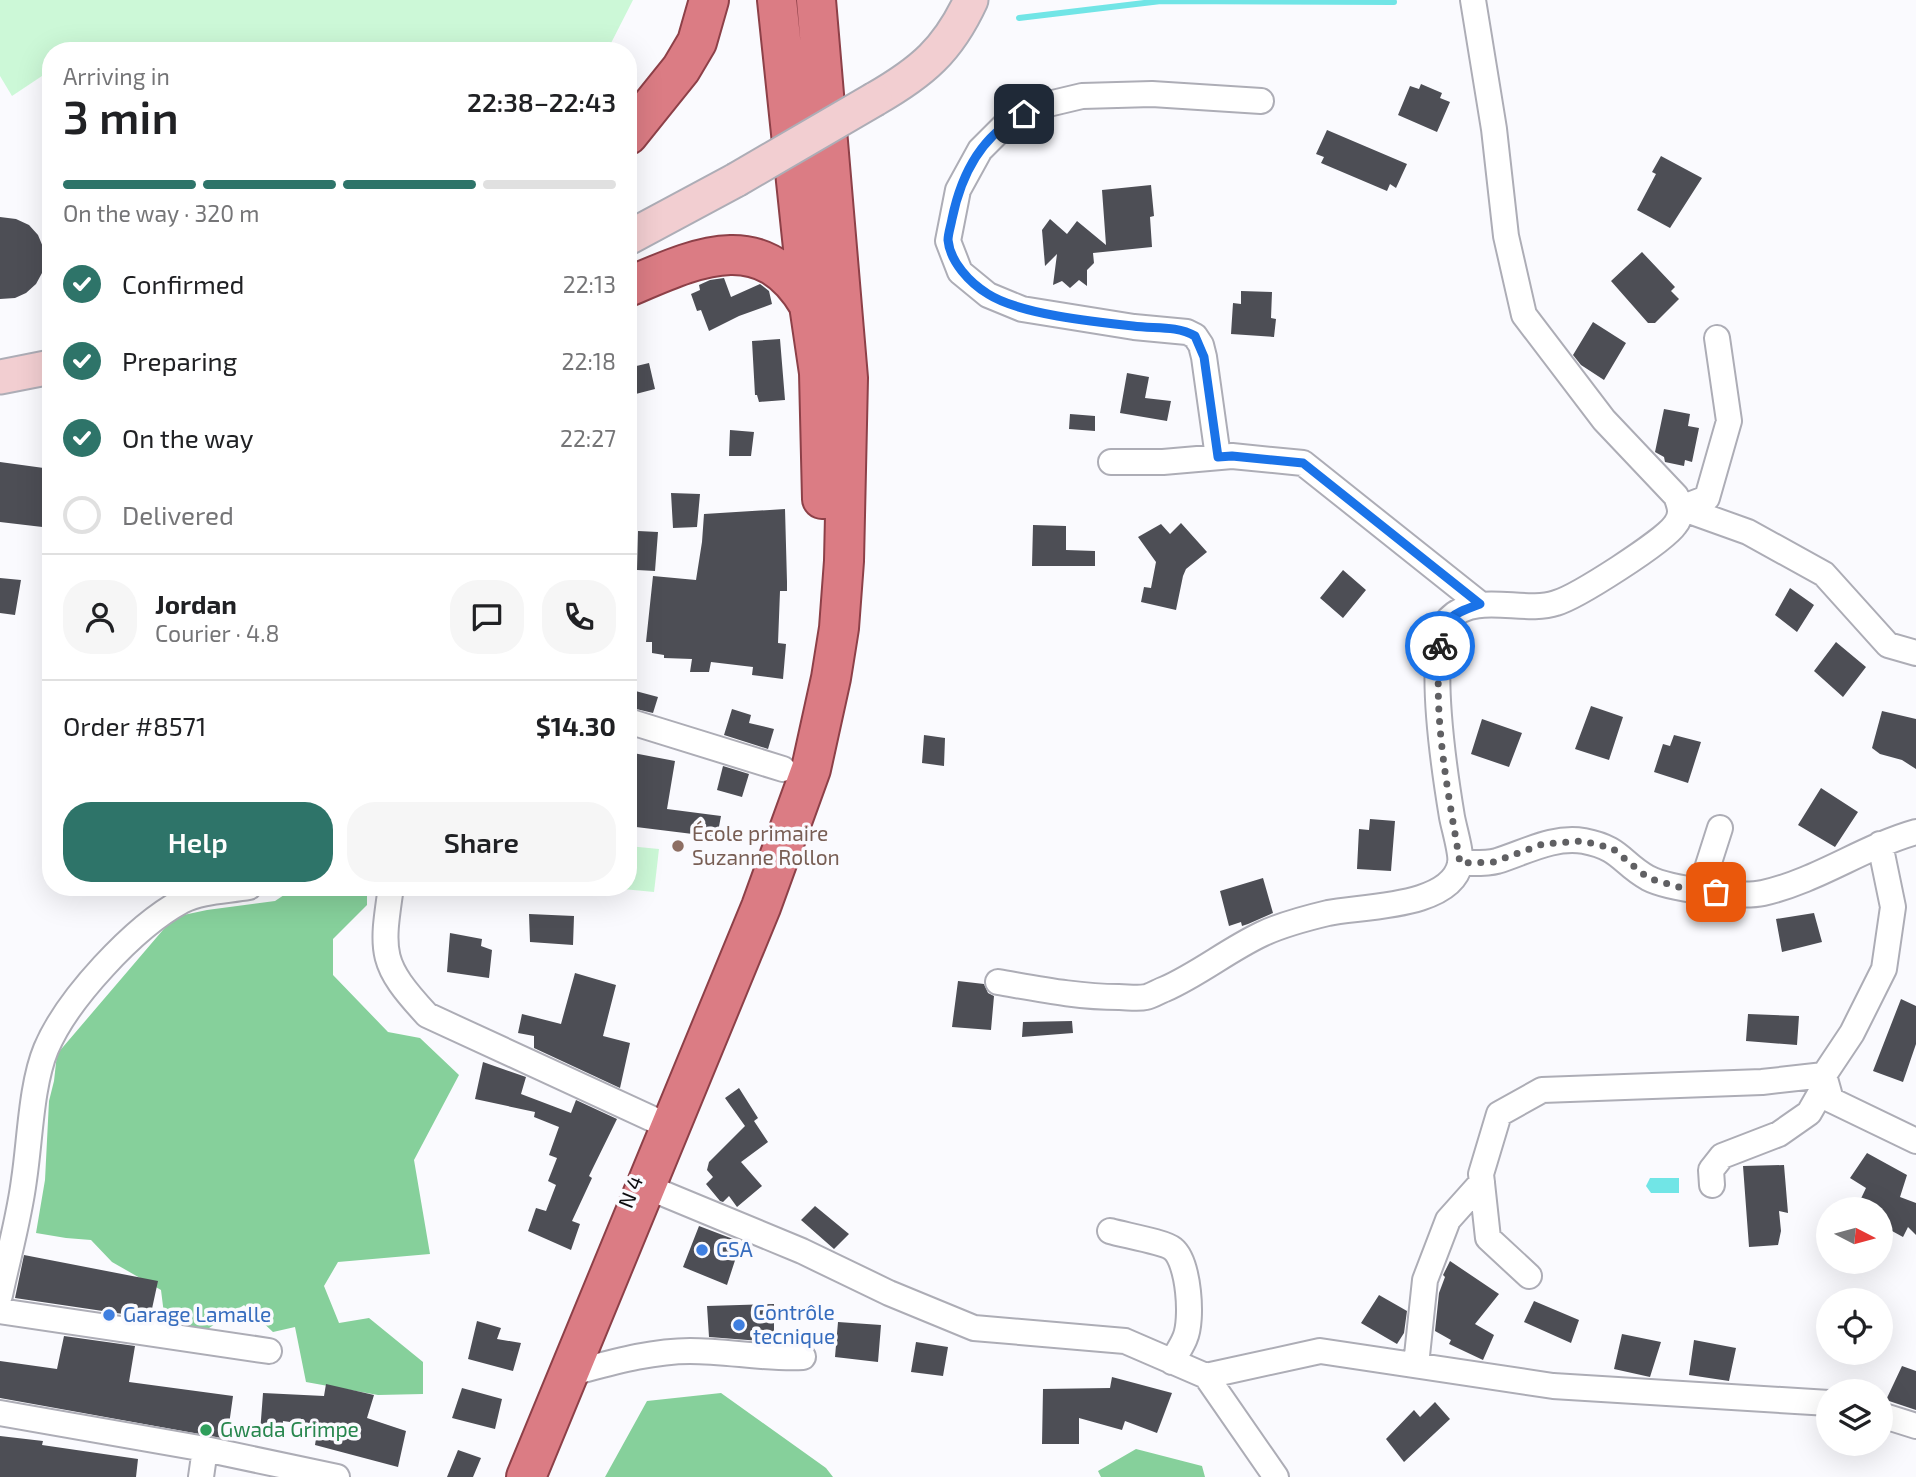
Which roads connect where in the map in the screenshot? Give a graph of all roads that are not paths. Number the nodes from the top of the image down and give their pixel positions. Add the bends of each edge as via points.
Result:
1 (709, 0) edge
2 (776, 0) edge
3 (971, 0) edge
4 (1474, 0) edge
5 (818, 4) edge
6 (1261, 101) dead end
7 (637, 124) edge
8 (637, 233) edge
9 (637, 283) edge
10 (809, 305) junction
11 (1717, 338) dead end
12 (42, 369) edge
13 (0, 377) edge
14 (1218, 457) junction
15 (1111, 462) dead end
16 (1681, 508) junction
17 (1480, 604) junction
18 (1916, 653) edge
19 (637, 724) edge
20 (783, 769) junction
21 (1720, 828) dead end
22 (1916, 832) edge
23 (1880, 844) junction
24 (1460, 863) junction
25 (1693, 891) junction
26 (194, 896) edge
27 (390, 896) edge
28 (998, 982) dead end
29 (1824, 1075) junction
30 (659, 1122) junction
31 (1916, 1141) edge
32 (1482, 1182) junction
33 (1712, 1185) dead end
34 (645, 1186) junction
35 (1110, 1231) dead end
36 (1529, 1276) dead end
37 (0, 1295) edge
38 (0, 1311) edge
39 (269, 1351) dead end
40 (803, 1357) dead end
41 (1172, 1362) junction
42 (1416, 1365) junction
43 (568, 1374) junction
44 (1206, 1376) junction
45 (1816, 1402) edge
46 (0, 1413) edge
47 (1893, 1419) edge
48 (1916, 1426) edge
49 (205, 1449) junction
50 (201, 1477) edge
51 (337, 1477) edge
52 (511, 1477) edge
53 (526, 1477) edge
54 (1276, 1477) edge

1 - 7 highway via 697,42
2 - 10 highway, N 4
3 - 8 main road, bridge via 960,23 924,67 736,180
4 - 16 street via 1506,236 1524,315 1604,420 1676,496
5 - 34 highway, N 4 via 848,378 839,628 811,769 761,907
6 - 14 street via 1140,94 1082,96 1040,106 1008,122 981,150 958,190 948,241 960,272 989,295 1022,309 1133,327 1174,328 1195,336 1204,357
9 - 10 highway via 712,256 753,256 769,261 788,276
10 - 20 highway, N 4 via 819,373 823,545 815,643 801,717
11 - 16 street via 1729,421 1707,498
12 - 13 main road
14 - 15 street
14 - 17 street via 1303,463
16 - 17 street via 1675,526 1657,541 1576,595 1534,607
16 - 18 street via 1748,532 1824,573 1888,645
17 - 24 street via 1450,617 1443,626 1438,666 1441,752
19 - 20 street
20 - 30 highway, N 4
21 - 25 street via 1704,878
22 - 23 street
23 - 25 street via 1761,894
23 - 29 street via 1893,907 1884,969 1852,1033
24 - 25 street via 1494,862 1543,844 1582,841 1612,848 1648,878
24 - 28 street via 1450,881 1409,902 1327,913 1263,934 1145,998 1091,997
26 - 37 street via 160,915 114,956 57,1026 45,1050 24,1184
27 - 30 street via 387,960 427,1015
29 - 31 street via 1830,1100
29 - 32 street via 1762,1082 1542,1090 1499,1114
29 - 33 street via 1809,1113 1779,1134 1722,1156 1711,1170
30 - 52 highway, N 4
32 - 36 street via 1488,1238
32 - 42 street via 1448,1220 1425,1280
34 - 41 street via 974,1328 1125,1341
34 - 43 highway, N 4
35 - 41 street via 1172,1248 1183,1261 1188,1319 1186,1336
38 - 39 street
40 - 43 street via 688,1351 626,1359
41 - 44 street
42 - 44 street via 1320,1351
42 - 45 street via 1553,1386
43 - 53 highway, N 4
44 - 54 street
46 - 49 street
47 - 48 street
49 - 50 street
49 - 51 street

